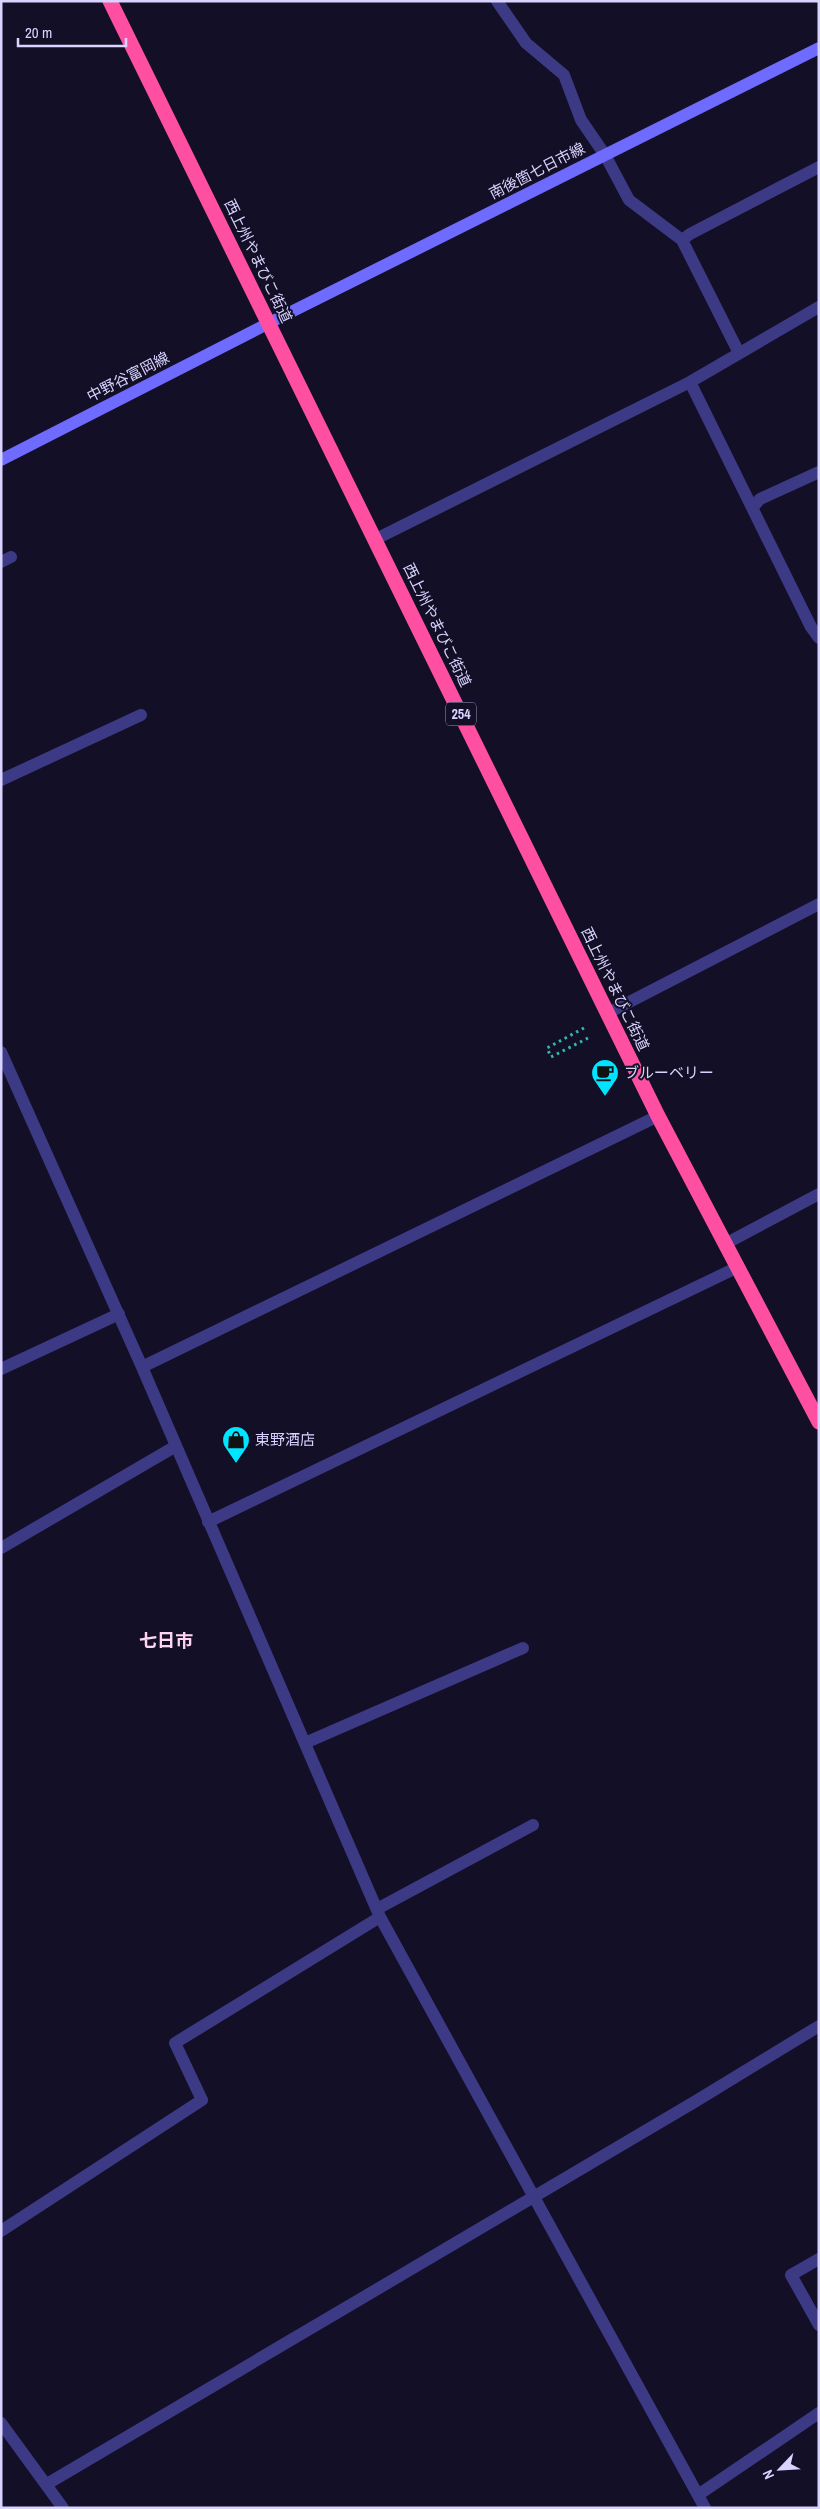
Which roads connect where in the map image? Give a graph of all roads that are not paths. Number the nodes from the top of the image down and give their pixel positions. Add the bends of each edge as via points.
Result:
1 (110, 1) edge
2 (497, 1) edge
3 (819, 48) edge
4 (605, 155) junction
5 (819, 167) edge
6 (682, 240) junction
7 (819, 307) edge
8 (270, 322) junction
9 (739, 353) junction
10 (690, 382) junction
11 (1, 460) edge
12 (819, 472) edge
13 (753, 507) junction
14 (376, 539) junction
15 (819, 638) edge
16 (141, 715) dead end
17 (1, 780) edge
18 (819, 904) edge
19 (608, 1013) junction
20 (1, 1052) edge
21 (658, 1116) junction
22 (819, 1194) edge
23 (726, 1244) junction
24 (738, 1267) junction
25 (118, 1314) junction
26 (142, 1367) junction
27 (1, 1369) edge
28 (819, 1422) edge
29 (176, 1446) junction
30 (208, 1522) junction
31 (1, 1548) edge
32 (523, 1648) dead end
33 (305, 1743) junction
34 (533, 1825) dead end
35 (378, 1913) junction
36 (819, 2026) edge
37 (533, 2195) junction
38 (1, 2231) edge
39 (819, 2259) edge
40 (819, 2325) edge
41 (819, 2413) edge
42 (1, 2423) edge
43 (47, 2484) junction
44 (698, 2495) junction
45 (63, 2508) edge
46 (705, 2508) edge

1 - 8 highway, 西上州やまびこ街道 / 254
2 - 4 street via 526,44 564,76 580,120
3 - 4 main road, 南後箇七日市線
4 - 6 street via 629,200
4 - 8 main road, 南後箇七日市線
5 - 6 street
6 - 9 street
7 - 9 street
8 - 11 main road, 中野谷富岡線
8 - 14 highway, 西上州やまびこ街道 / 254
9 - 10 street
10 - 13 street
10 - 14 street
12 - 13 street via 760,499
13 - 15 street
14 - 19 highway, 西上州やまびこ街道 / 254
16 - 17 street
18 - 19 street
19 - 21 highway, 西上州やまびこ街道 / 254
20 - 25 street
21 - 23 highway, 西上州やまびこ街道 / 254
21 - 26 street
22 - 23 street
23 - 24 highway, 西上州やまびこ街道 / 254
24 - 28 highway, 西上州やまびこ街道 / 254
24 - 30 street
25 - 26 street
25 - 27 street
26 - 29 street
29 - 30 street
29 - 31 street
30 - 33 street
32 - 33 street
33 - 35 street
34 - 35 street
35 - 37 street
35 - 38 street via 176,2043 202,2100
36 - 37 street
37 - 43 street
37 - 44 street
39 - 40 street via 791,2275
41 - 44 street
42 - 43 street
43 - 45 street
44 - 46 street

